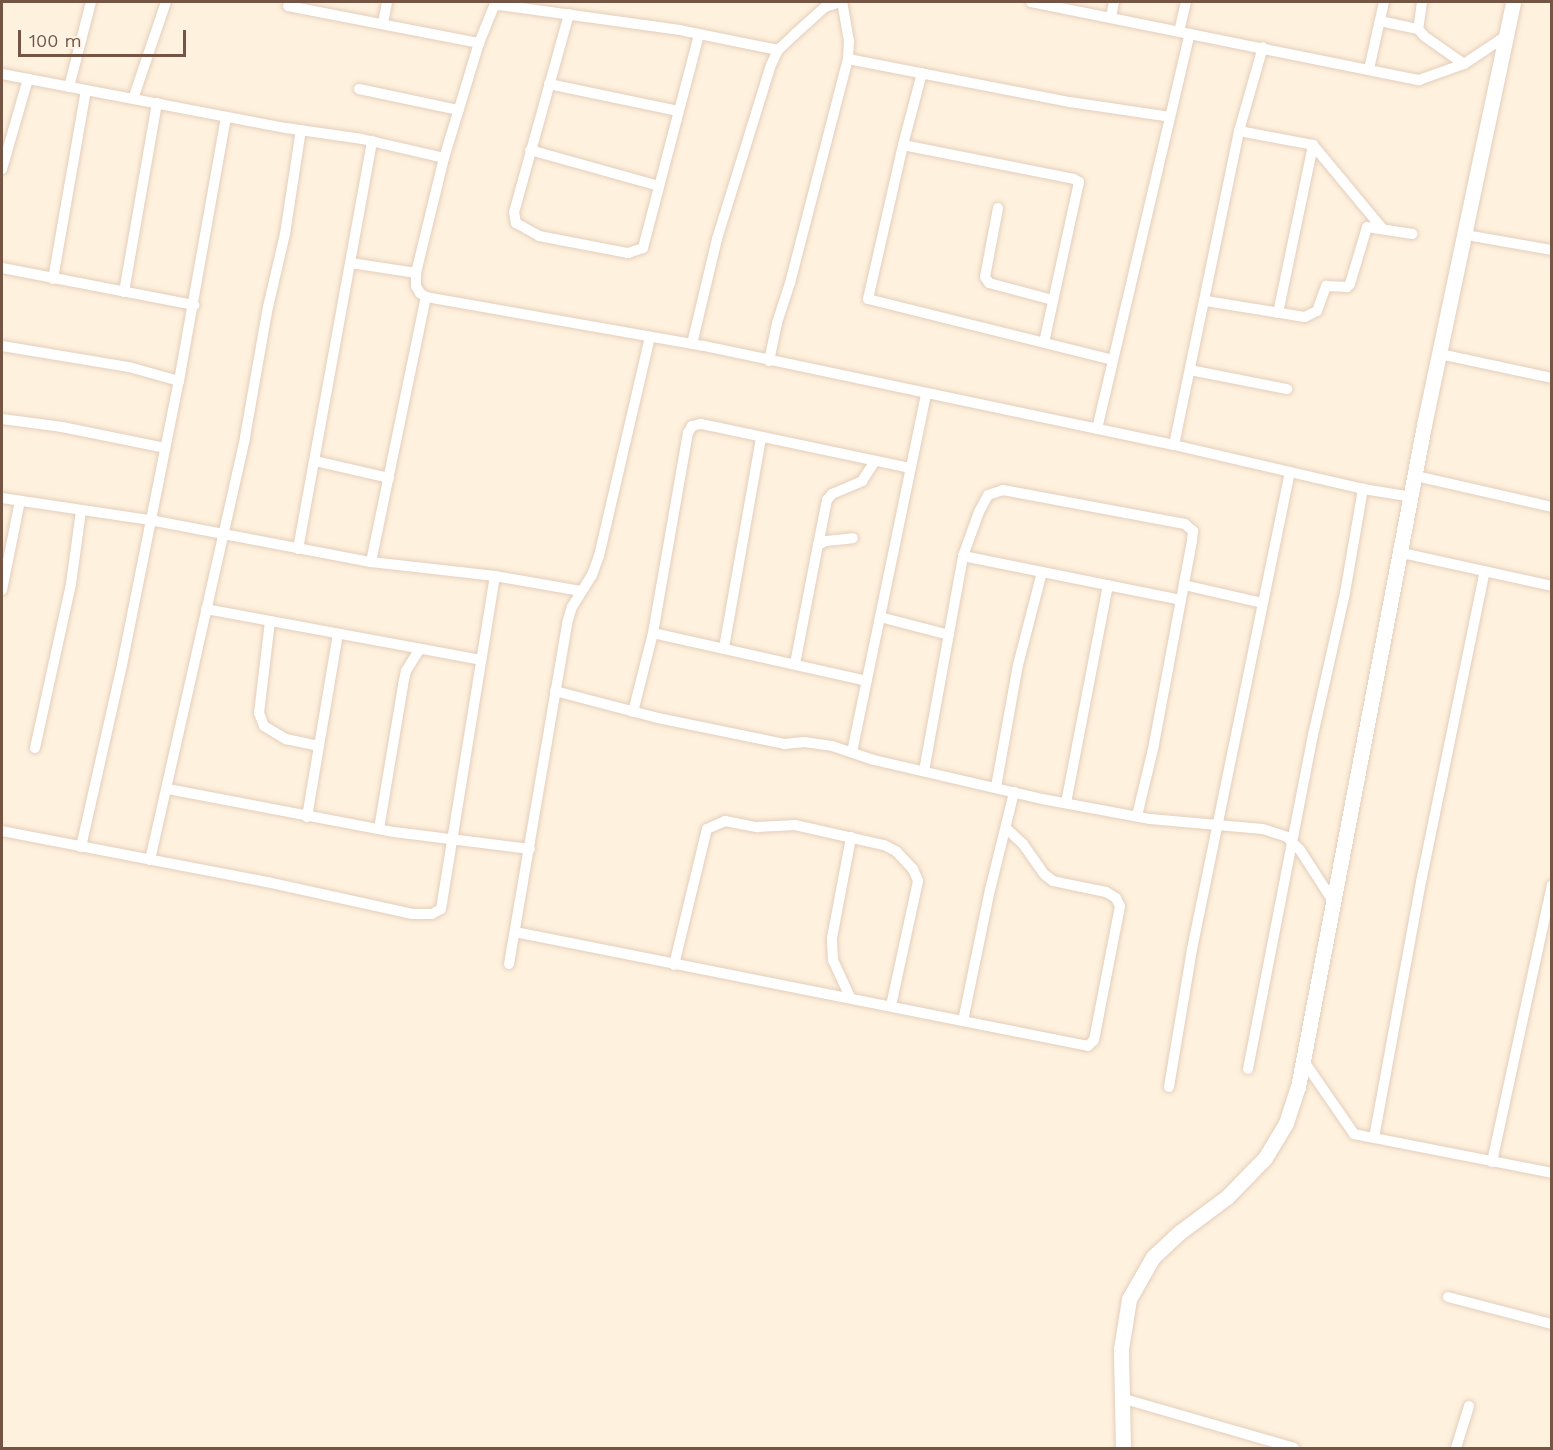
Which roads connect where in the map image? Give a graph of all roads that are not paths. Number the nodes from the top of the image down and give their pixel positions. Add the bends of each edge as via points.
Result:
1 (91, 2) edge
2 (166, 2) edge
3 (387, 2) edge
4 (841, 2) edge
5 (1031, 2) edge
6 (1114, 2) edge
7 (1186, 2) edge
8 (1384, 2) edge
9 (1422, 2) edge
10 (1513, 2) edge
11 (288, 6) dead end
12 (317, 6) edge
13 (569, 14) junction
14 (1111, 17) junction
15 (1380, 21) junction
16 (383, 23) junction
17 (1418, 29) junction
18 (1185, 33) junction
19 (699, 34) junction
20 (1506, 36) junction
21 (479, 43) junction
22 (1263, 47) junction
23 (778, 50) junction
24 (848, 59) junction
25 (1464, 64) junction
26 (1369, 69) junction
27 (922, 73) junction
28 (2, 74) edge
29 (28, 79) junction
30 (549, 84) junction
31 (69, 87) junction
32 (359, 89) dead end
33 (86, 90) junction
34 (134, 99) junction
35 (157, 103) junction
36 (459, 110) junction
37 (678, 111) junction
38 (226, 117) junction
39 (1170, 117) junction
40 (301, 130) junction
41 (1239, 131) junction
42 (372, 141) junction
43 (903, 145) junction
44 (1313, 145) junction
45 (530, 150) junction
46 (444, 158) junction
47 (2, 169) edge
48 (659, 186) junction
49 (998, 208) dead end
50 (1381, 227) junction
51 (1412, 234) dead end
52 (1466, 235) junction
53 (1551, 250) edge
54 (351, 262) junction
55 (2, 268) edge
56 (416, 273) junction
57 (52, 279) junction
58 (124, 292) junction
59 (426, 297) junction
60 (1053, 300) junction
61 (1206, 301) junction
62 (194, 305) junction
63 (1278, 313) junction
64 (650, 337) junction
65 (1044, 342) junction
66 (692, 344) junction
67 (2, 346) edge
68 (1440, 354) junction
69 (1113, 360) junction
70 (769, 361) junction
71 (1190, 370) junction
72 (1551, 378) edge
73 (179, 381) junction
74 (1287, 388) dead end
75 (926, 394) junction
76 (2, 419) edge
77 (1097, 429) junction
78 (761, 438) junction
79 (1174, 445) junction
80 (165, 448) junction
81 (315, 461) junction
82 (875, 461) junction
83 (909, 468) junction
84 (1290, 472) junction
85 (1416, 476) junction
86 (389, 478) junction
87 (1363, 489) junction
88 (1413, 497) junction
89 (2, 498) edge
90 (20, 501) junction
91 (1551, 507) edge
92 (81, 511) junction
93 (150, 520) junction
94 (224, 535) junction
95 (853, 538) dead end
96 (818, 545) junction
97 (298, 549) junction
98 (1402, 553) junction
99 (963, 556) junction
100 (371, 562) junction
101 (1485, 571) junction
102 (1042, 572) junction
103 (3, 576) edge
104 (495, 576) junction
105 (1108, 585) junction
106 (1184, 585) junction
107 (1551, 586) edge
108 (2, 590) edge
109 (581, 591) junction
110 (1181, 600) junction
111 (1262, 603) junction
112 (206, 609) junction
113 (880, 617) junction
114 (270, 621) junction
115 (653, 633) junction
116 (338, 634) junction
117 (949, 635) junction
118 (724, 648) junction
119 (420, 649) junction
120 (481, 660) junction
121 (795, 664) junction
122 (867, 681) junction
123 (555, 691) junction
124 (633, 712) junction
125 (319, 747) junction
126 (35, 748) dead end
127 (852, 752) junction
128 (924, 771) junction
129 (996, 787) junction
130 (168, 789) junction
131 (1014, 792) junction
132 (1066, 803) junction
133 (1137, 816) junction
134 (307, 817) junction
135 (1219, 826) junction
136 (1006, 828) junction
137 (380, 829) junction
138 (2, 831) edge
139 (851, 837) junction
140 (452, 839) junction
141 (1293, 843) junction
142 (81, 847) junction
143 (530, 849) junction
144 (150, 860) junction
145 (1551, 885) edge
146 (1332, 900) junction
147 (515, 932) junction
148 (509, 964) dead end
149 (674, 965) junction
150 (850, 997) junction
151 (891, 1006) junction
152 (963, 1021) junction
153 (1303, 1060) junction
154 (1248, 1069) dead end
155 (1169, 1088) dead end
156 (1374, 1138) junction
157 (1492, 1162) junction
158 (1551, 1173) edge
159 (1448, 1297) dead end
160 (1551, 1324) edge
161 (1121, 1398) junction
162 (1469, 1406) dead end
163 (1123, 1449) edge
164 (1294, 1449) edge
165 (1456, 1449) edge

1 - 31 street
2 - 34 street
3 - 16 street
4 - 23 street via 825,8
4 - 24 street via 849,40
5 - 14 street
6 - 14 street
7 - 18 street
8 - 15 street
9 - 17 street
10 - 20 street
11 - 12 street
12 - 16 street
13 - 19 street
13 - 21 street via 494,6
13 - 30 street
14 - 18 street
15 - 17 street
15 - 26 street
16 - 21 street
17 - 25 street
18 - 22 street
18 - 39 street
19 - 23 street
19 - 37 street
20 - 25 street
20 - 52 street
21 - 36 street
22 - 26 street
22 - 41 street
23 - 66 street via 764,81 717,239
24 - 27 street
24 - 70 street
25 - 26 street via 1419,80
27 - 39 street
27 - 43 street
28 - 29 street
29 - 31 street
29 - 47 street
30 - 37 street
30 - 45 street
31 - 33 street
32 - 36 street
33 - 34 street
33 - 57 street
34 - 35 street
35 - 38 street
35 - 58 street
36 - 46 street
37 - 48 street
38 - 40 street
38 - 62 street
39 - 69 street
40 - 42 street
40 - 94 street via 285,234
41 - 44 street
41 - 61 street
42 - 46 street
42 - 54 street
43 - 60 street via 1079,182
43 - 65 street via 868,299
44 - 50 street
44 - 63 street
45 - 48 street
45 - 48 street via 514,212 516,223 539,236 637,252 643,248
46 - 56 street
49 - 60 street via 985,277 989,283
50 - 51 street
50 - 63 street via 1371,225 1365,229 1347,287 1326,286 1317,311 1305,317
52 - 53 street
52 - 68 street
54 - 56 street
54 - 81 street
55 - 57 street
56 - 59 street via 416,286
57 - 58 street
58 - 62 street
59 - 64 street
59 - 86 street
60 - 65 street
61 - 63 street
61 - 71 street
62 - 73 street
64 - 66 street
64 - 109 street via 599,556
65 - 69 street
66 - 70 street
67 - 73 street via 129,367
68 - 72 street
68 - 85 street
69 - 77 street
70 - 75 street
71 - 74 street
71 - 79 street
73 - 80 street
75 - 77 street
75 - 83 street
76 - 80 street
77 - 79 street
78 - 82 street
78 - 115 street via 701,424 692,426 688,433
78 - 118 street
79 - 84 street
80 - 93 street
81 - 86 street
81 - 97 street
82 - 83 street
82 - 96 street via 862,481 827,500
83 - 113 street
84 - 87 street
84 - 111 street
85 - 88 street
85 - 91 street
86 - 100 street
87 - 88 street
87 - 141 street
88 - 98 street
89 - 90 street
90 - 92 street
90 - 103 street
92 - 93 street
92 - 126 street via 71,584
93 - 94 street
93 - 142 street
94 - 97 street
94 - 112 street
95 - 96 street
96 - 121 street
97 - 100 street
98 - 101 street
98 - 146 street
99 - 102 street
99 - 106 street via 988,495 1003,490 1185,524 1193,531
99 - 117 street
100 - 104 street
101 - 107 street
101 - 156 street via 1422,877
102 - 105 street
102 - 129 street via 1018,665
103 - 108 street
104 - 109 street
104 - 120 street
105 - 110 street
105 - 132 street
106 - 110 street
106 - 111 street
109 - 123 street via 567,623
110 - 133 street
111 - 135 street
112 - 114 street
112 - 130 street
113 - 117 street
113 - 122 street
114 - 116 street
114 - 125 street via 261,719 264,726 286,739
115 - 118 street
115 - 124 street
116 - 119 street
116 - 125 street
117 - 128 street
118 - 121 street
119 - 120 street
119 - 137 street via 406,670
120 - 140 street
121 - 122 street
122 - 127 street
123 - 124 street
123 - 143 street
124 - 127 street via 785,744 825,744
125 - 134 street
127 - 128 street
128 - 129 street
129 - 131 street
130 - 134 street
130 - 144 street
131 - 132 street
131 - 136 street
132 - 133 street
133 - 135 street
134 - 137 street
135 - 141 street via 1263,830 1287,837
135 - 155 street via 1192,949
136 - 152 street
136 - 152 street via 1053,881 1106,892 1120,906 1094,1040 1088,1046
137 - 140 street
138 - 142 street
139 - 149 street via 783,824 774,827 725,821 707,829
139 - 150 street via 832,938 833,960
139 - 151 street via 896,851 913,869 918,881
140 - 143 street
140 - 144 street via 441,909 432,914 412,914
141 - 146 street
141 - 154 street
142 - 144 street
143 - 147 street
145 - 157 street
146 - 153 street
147 - 148 street
147 - 149 street
149 - 150 street
150 - 151 street
151 - 152 street
153 - 156 street via 1354,1134
153 - 161 street via 1286,1123 1265,1158 1227,1197 1170,1241 1140,1276 1129,1299 1122,1334
156 - 157 street
157 - 158 street
159 - 160 street
161 - 163 street
161 - 164 street
162 - 165 street

